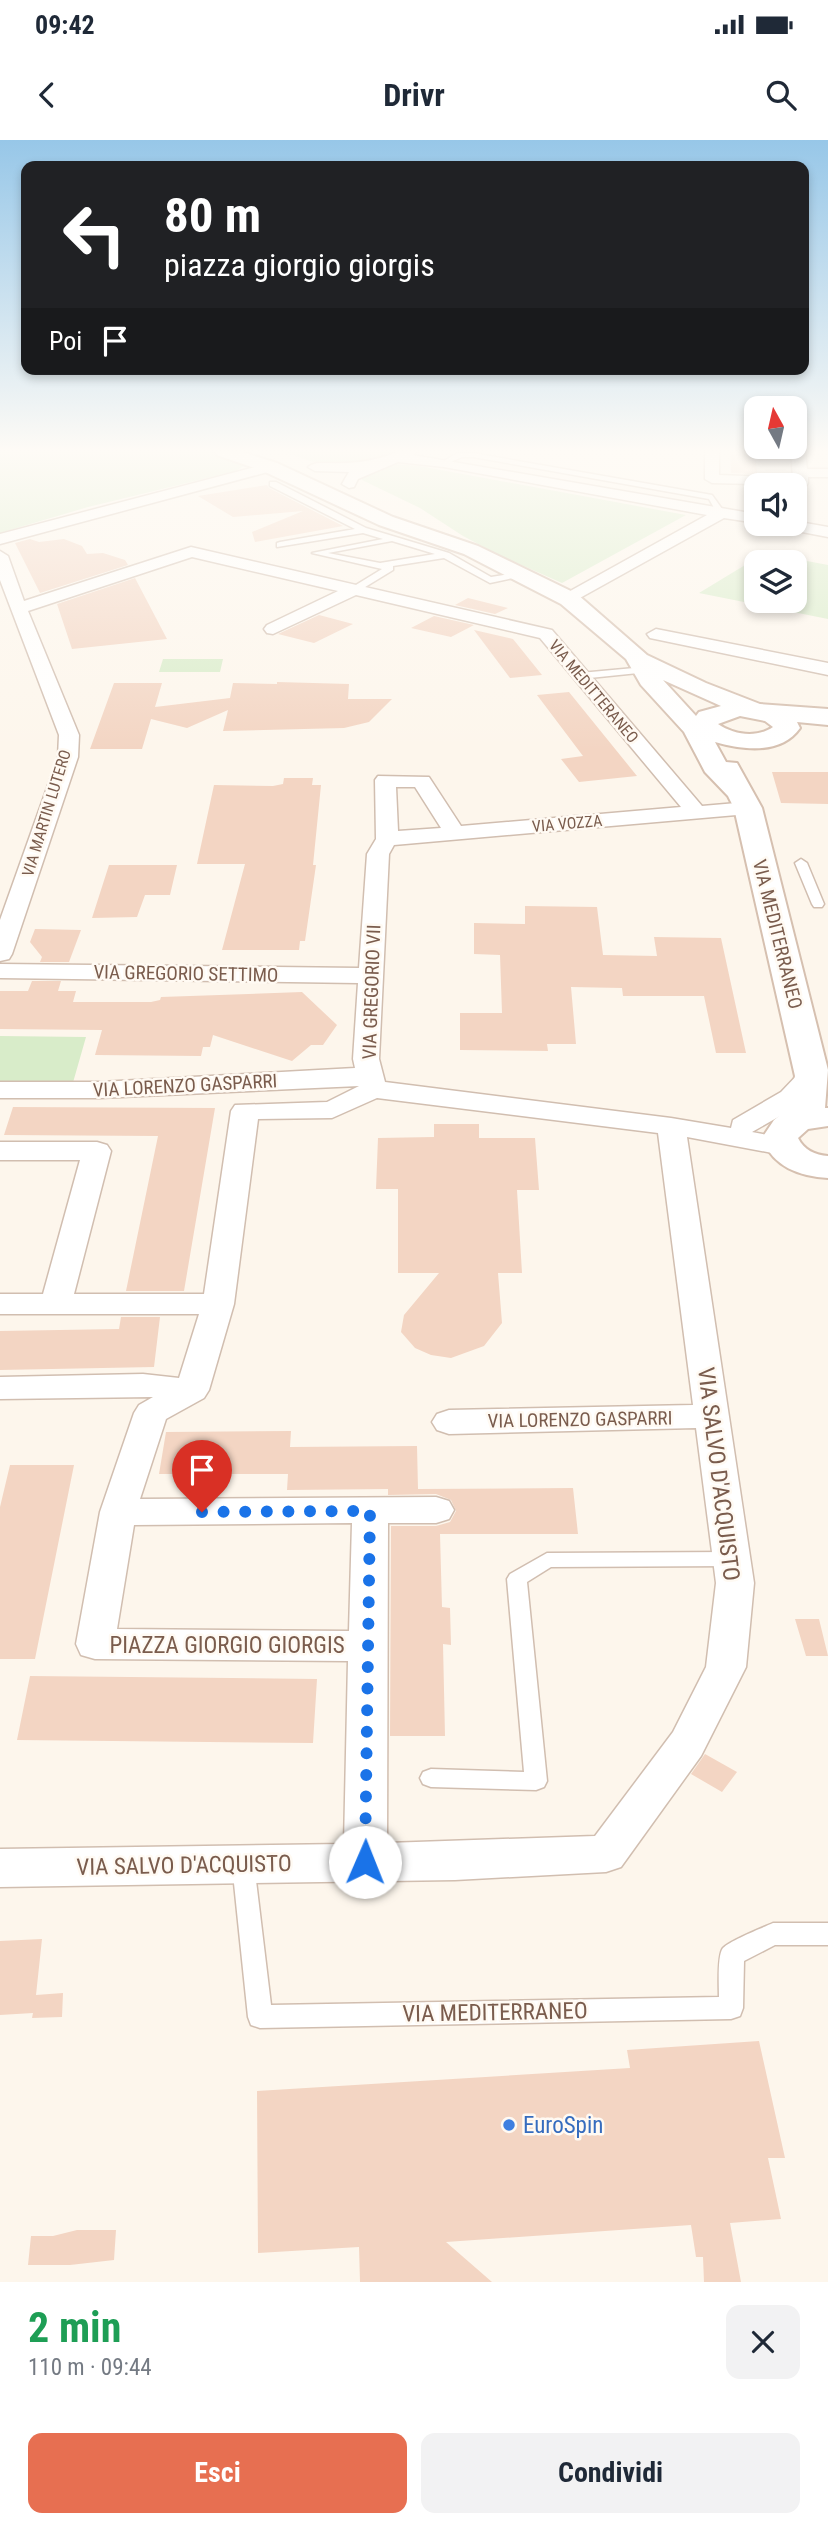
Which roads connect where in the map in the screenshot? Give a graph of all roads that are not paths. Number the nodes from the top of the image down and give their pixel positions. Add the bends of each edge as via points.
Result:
1 (307, 551) edge
2 (327, 551) edge
3 (431, 551) edge
4 (473, 551) edge
5 (654, 551) edge
6 (316, 553) junction
7 (446, 555) junction
8 (0, 556) edge
9 (380, 566) junction
10 (523, 575) junction
11 (354, 590) junction
12 (569, 599) junction
13 (18, 609) junction
14 (273, 629) dead end
15 (656, 634) dead end
16 (640, 662) junction
17 (828, 669) edge
18 (580, 676) junction
19 (758, 711) junction
20 (828, 717) edge
21 (710, 728) junction
22 (828, 733) edge
23 (770, 738) junction
24 (744, 800) junction
25 (696, 812) junction
26 (455, 833) junction
27 (387, 839) junction
28 (801, 863) dead end
29 (818, 904) dead end
30 (0, 954) edge
31 (0, 971) edge
32 (371, 976) junction
33 (371, 1082) junction
34 (820, 1087) edge
35 (0, 1090) edge
36 (671, 1126) junction
37 (743, 1126) junction
38 (809, 1147) edge
39 (0, 1151) edge
40 (0, 1304) edge
41 (56, 1304) junction
42 (218, 1304) junction
43 (0, 1388) edge
44 (192, 1390) junction
45 (712, 1416) junction
46 (449, 1422) dead end
47 (436, 1510) dead end
48 (370, 1511) junction
49 (118, 1512) junction
50 (732, 1559) junction
51 (368, 1646) junction
52 (431, 1778) dead end
53 (365, 1862) junction
54 (243, 1864) junction
55 (0, 1868) edge
56 (828, 1934) edge

1 - 6 lane
2 - 6 lane
3 - 7 lane
4 - 10 main road
5 - 12 street
6 - 9 lane
7 - 9 lane
7 - 10 lane via 490,580
8 - 13 street, VIA MARTIN LUTERO
9 - 11 lane via 390,568
10 - 12 main road
11 - 13 street, VIA MEDITTERANEO via 191,552
11 - 14 street
11 - 18 street, VIA MEDITTERANEO via 547,634
12 - 16 main road
13 - 30 street, VIA MARTIN LUTERO via 69,735 68,757
15 - 17 street
16 - 18 lane
16 - 19 main road
16 - 21 main road, VIA MEDITERRANEO via 696,705
16 - 24 main road via 650,680 695,729 718,772
18 - 25 street, VIA MEDITTERANEO
19 - 20 main road
19 - 21 main road via 727,710 708,716
19 - 23 main road via 786,723 783,733
21 - 23 main road via 739,740
21 - 24 main road, VIA MEDITERRANEO
22 - 23 main road
23 - 24 main road, VIA MEDITERRANEO via 742,757
24 - 25 street, VIA VOZZA
24 - 34 main road, VIA MEDITERRANEO
25 - 26 street, VIA VOZZA
26 - 27 street, VIA VOZZA
26 - 27 street, VIA GREGORIO VII via 422,780 385,780
27 - 32 street, VIA GREGORIO VII via 378,854
28 - 29 lane
31 - 32 street, VIA GREGORIO SETTIMO
32 - 33 street, VIA GREGORIO VII via 366,1059
33 - 35 street, VIA LORENZO GASPARRI
33 - 36 street, VIA GREGORIO VII
33 - 42 street, VIA LORENZO GASPARRI via 332,1110 245,1111
34 - 37 street
34 - 38 main road, VIA MEDITERRANEO via 807,1110
36 - 37 street, VIA GREGORIO VII
36 - 38 street, VIA GREGORIO VII
36 - 45 street, VIA SALVO D'ACQUISTO
37 - 38 street, VIA GREGORIO VII
39 - 41 street via 97,1151
40 - 41 street
41 - 42 street
42 - 44 street, VIA LORENZO GASPARRI
43 - 44 street via 143,1385
44 - 49 street via 151,1413
45 - 46 street, VIA LORENZO GASPARRI
45 - 50 street, VIA SALVO D'ACQUISTO
47 - 48 street
48 - 49 street
48 - 51 street, PIAZZA GIORGIO GIORGIS
49 - 51 street, PIAZZA GIORGIO GIORGIS via 95,1644
50 - 52 lane via 547,1560 517,1579 536,1781
50 - 53 street, VIA SALVO D'ACQUISTO via 735,1583 726,1667 687,1744 606,1854
51 - 53 street, PIAZZA GIORGIO GIORGIS
53 - 54 street, VIA SALVO D'ACQUISTO
54 - 55 street, VIA SALVO D'ACQUISTO
54 - 56 lane, VIA MEDITERRANEO via 260,2017 730,2008 732,1955 773,1934

